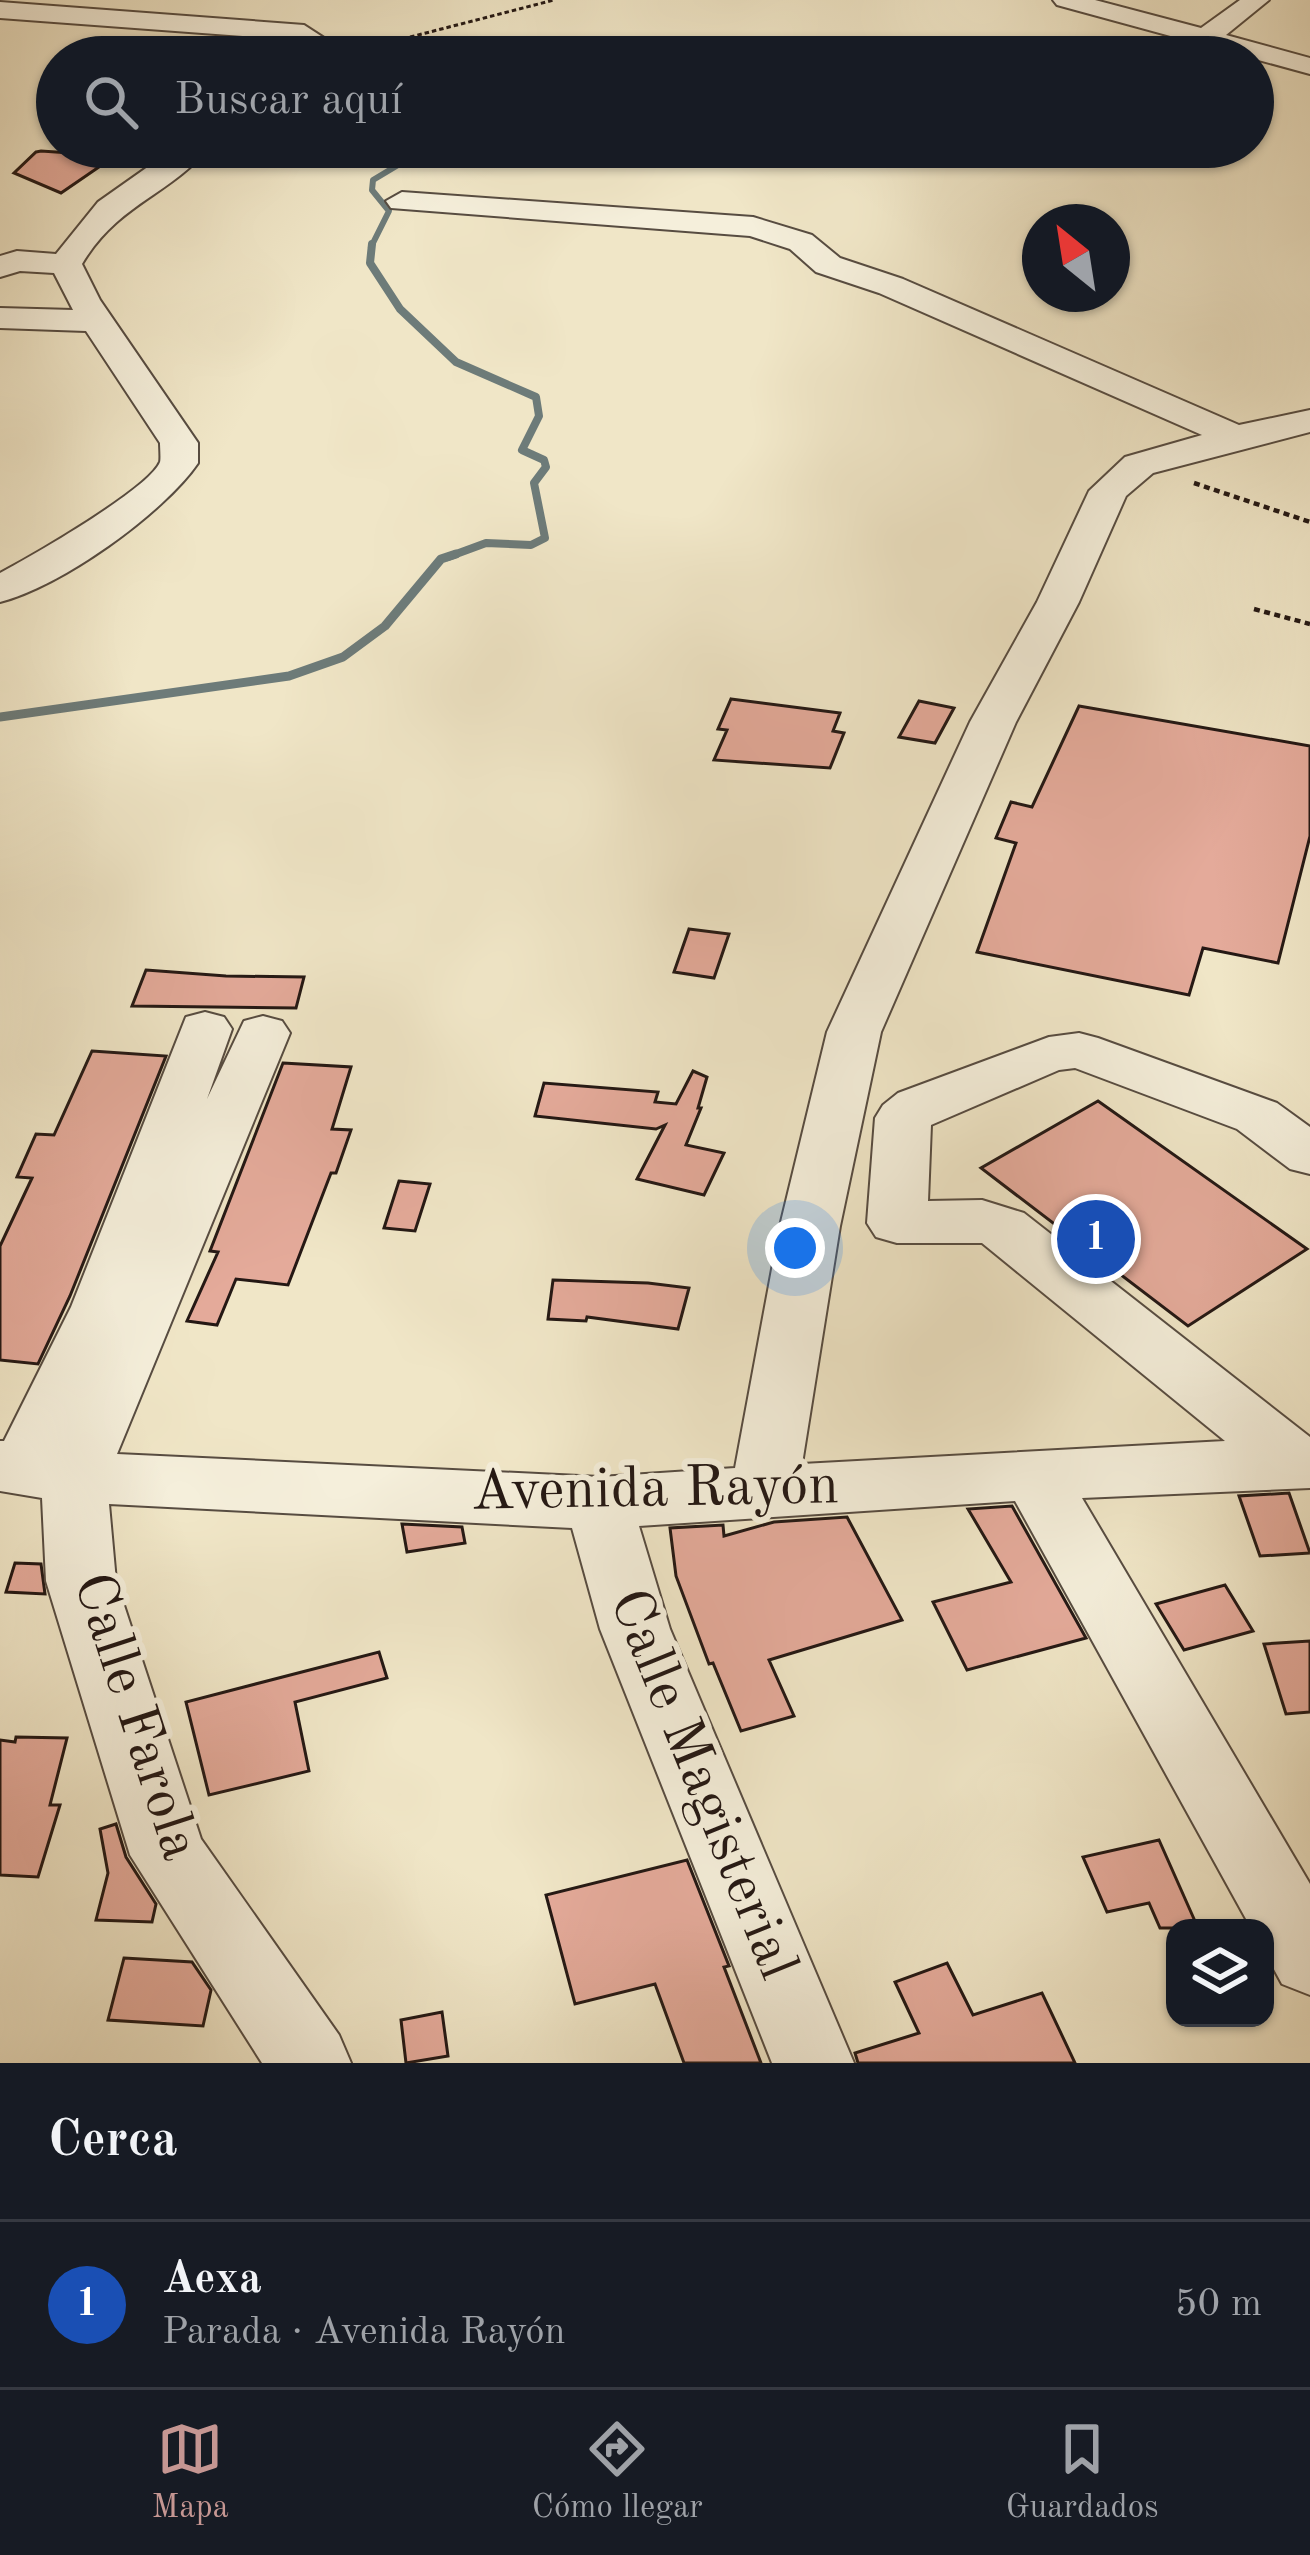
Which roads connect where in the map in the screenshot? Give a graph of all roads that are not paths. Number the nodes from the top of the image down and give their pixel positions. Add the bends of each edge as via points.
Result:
1 (1256, 0) edge
2 (1077, 1) edge
3 (0, 10) edge
4 (308, 36) edge
5 (1204, 36) edge
6 (1209, 36) edge
7 (1274, 56) edge
8 (1310, 66) edge
9 (163, 168) edge
10 (402, 201) dead end
11 (66, 264) junction
12 (0, 267) edge
13 (0, 318) edge
14 (96, 321) junction
15 (1310, 421) edge
16 (1233, 438) junction
17 (0, 590) edge
18 (234, 1031) dead end
19 (1310, 1155) edge
20 (897, 1223) junction
21 (810, 1226) junction
22 (1304, 1464) edge
23 (32, 1471) edge
24 (1034, 1474) junction
25 (764, 1494) junction
26 (600, 1503) junction
27 (1310, 1958) edge
28 (310, 2063) edge
29 (813, 2063) edge

1 - 6 street
2 - 5 street
3 - 4 street
7 - 8 street
9 - 11 street via 86,226
10 - 16 street via 753,227
11 - 12 street
11 - 14 street
13 - 14 street
14 - 17 street via 179,443 179,463 85,539
15 - 16 street
16 - 21 street via 1139,465 1109,491 993,722 854,1032
18 - 23 street via 123,1308
19 - 20 street via 1257,1116 1079,1050 1049,1054 903,1118
20 - 21 street
20 - 22 street via 982,1220 1003,1228
21 - 25 street
22 - 24 street, Avenida Rayón
23 - 26 street, Avenida Rayón
23 - 28 street, Calle Farola via 81,1581 169,1855
24 - 25 street, Avenida Rayón
24 - 27 street
25 - 26 street, Avenida Rayón
26 - 29 street, Calle Magisterial via 635,1629

